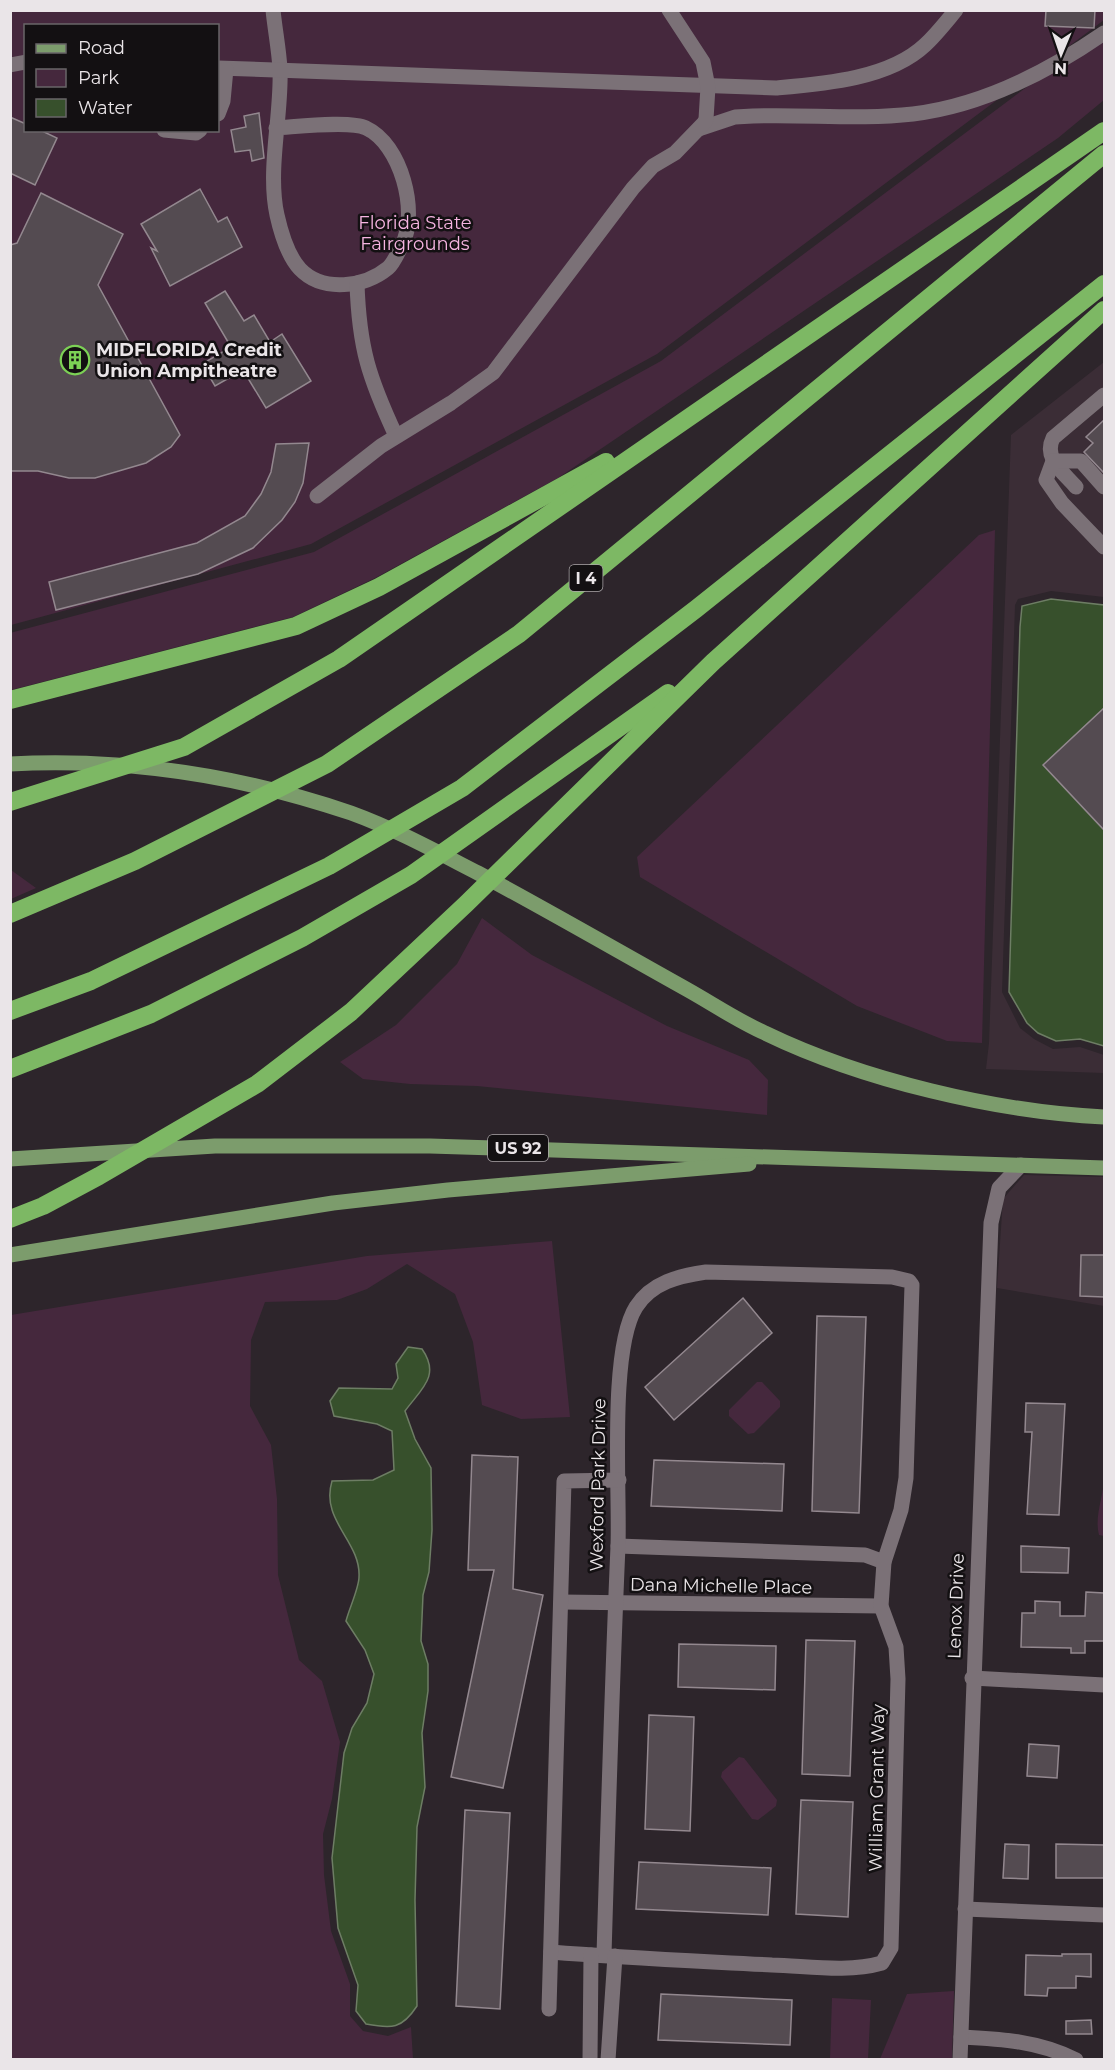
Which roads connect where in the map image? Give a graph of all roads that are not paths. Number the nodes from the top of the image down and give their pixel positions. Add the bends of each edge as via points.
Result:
1 (273, 10) edge
2 (669, 10) edge
3 (956, 10) edge
4 (1104, 33) edge
5 (222, 68) edge
6 (280, 70) junction
7 (708, 87) junction
8 (219, 111) edge
9 (276, 128) junction
10 (698, 129) junction
11 (1104, 131) edge
12 (1104, 154) edge
13 (357, 283) junction
14 (1104, 284) edge
15 (1104, 310) edge
16 (1104, 395) edge
17 (697, 412) junction
18 (396, 436) junction
19 (1053, 461) junction
20 (1076, 487) dead end
21 (1104, 487) edge
22 (317, 496) dead end
23 (1104, 547) edge
24 (713, 662) junction
25 (10, 700) edge
26 (10, 764) edge
27 (10, 802) edge
28 (10, 914) edge
29 (10, 1011) edge
30 (10, 1069) edge
31 (1104, 1117) edge
32 (820, 1158) junction
33 (10, 1159) edge
34 (1021, 1166) junction
35 (1104, 1168) edge
36 (10, 1219) edge
37 (10, 1255) edge
38 (912, 1285) joint
39 (619, 1480) junction
40 (618, 1546) junction
41 (884, 1562) junction
42 (561, 1602) junction
43 (614, 1603) junction
44 (882, 1606) junction
45 (972, 1678) junction
46 (1104, 1685) edge
47 (965, 1909) junction
48 (1104, 1915) edge
49 (551, 1952) junction
50 (603, 1955) junction
51 (549, 2009) dead end
52 (961, 2037) junction
53 (590, 2060) edge
54 (608, 2060) edge
55 (960, 2060) edge
56 (1076, 2060) edge

1 - 6 street
2 - 7 street via 700,54
3 - 7 street via 924,47 887,67 840,83 777,88
4 - 10 street via 1073,55 1006,87 936,110 873,116 735,117
5 - 6 street
5 - 8 street via 223,101
6 - 7 street
6 - 9 street
7 - 10 street via 706,119
9 - 13 street via 276,213 284,241 301,270 330,285
9 - 13 street via 365,127 386,142 402,177 410,216 404,241 390,267
10 - 18 street via 633,188 493,373
11 - 17 highway
12 - 28 highway, I 4 via 519,634 327,764 135,861
13 - 18 street via 364,361
14 - 29 highway via 696,609 462,788 329,866 92,981
15 - 24 highway
16 - 19 street via 1053,438 1049,447
17 - 25 highway via 379,587 296,626
17 - 27 highway via 339,659 184,747
18 - 22 street
19 - 20 street
19 - 21 street via 1081,461
19 - 23 street via 1046,480
24 - 30 highway via 411,875 302,938 151,1014
24 - 36 highway via 351,1012 257,1084 99,1176
26 - 31 main road via 66,761 165,770 254,785 352,814 422,844 525,898 765,1034 861,1071 973,1101
32 - 33 main road, US 92 via 430,1146 215,1146
32 - 34 main road, US 92
32 - 37 main road via 333,1203
34 - 35 main road, US 92
34 - 45 street, Lenox Drive via 999,1188 991,1223
38 - 39 street, Wexford Park Drive via 892,1277 706,1272 676,1276 657,1287 636,1307 625,1336 619,1401
38 - 41 street, William Grant Way via 906,1478 901,1510
39 - 40 street, Wexford Park Drive
39 - 42 street via 564,1481
40 - 41 street, Dana Michelle Place via 864,1555
40 - 43 street, Wexford Park Drive
41 - 44 street, William Grant Way
42 - 43 street, Dana Michelle Place
42 - 49 street
43 - 44 street, Dana Michelle Place
43 - 50 street, Wexford Park Drive
44 - 50 street, William Grant Way via 896,1647 898,1679 894,1905 891,1948 882,1963 862,1968
45 - 46 street
45 - 47 street, Lenox Drive
47 - 48 street
47 - 52 street, Lenox Drive
49 - 50 street, William Grant Way
49 - 51 street
50 - 53 street, Wexford Park Drive
50 - 54 street, Wexford Park Drive
52 - 55 street, Lenox Drive
52 - 56 street via 995,2038 1054,2048

